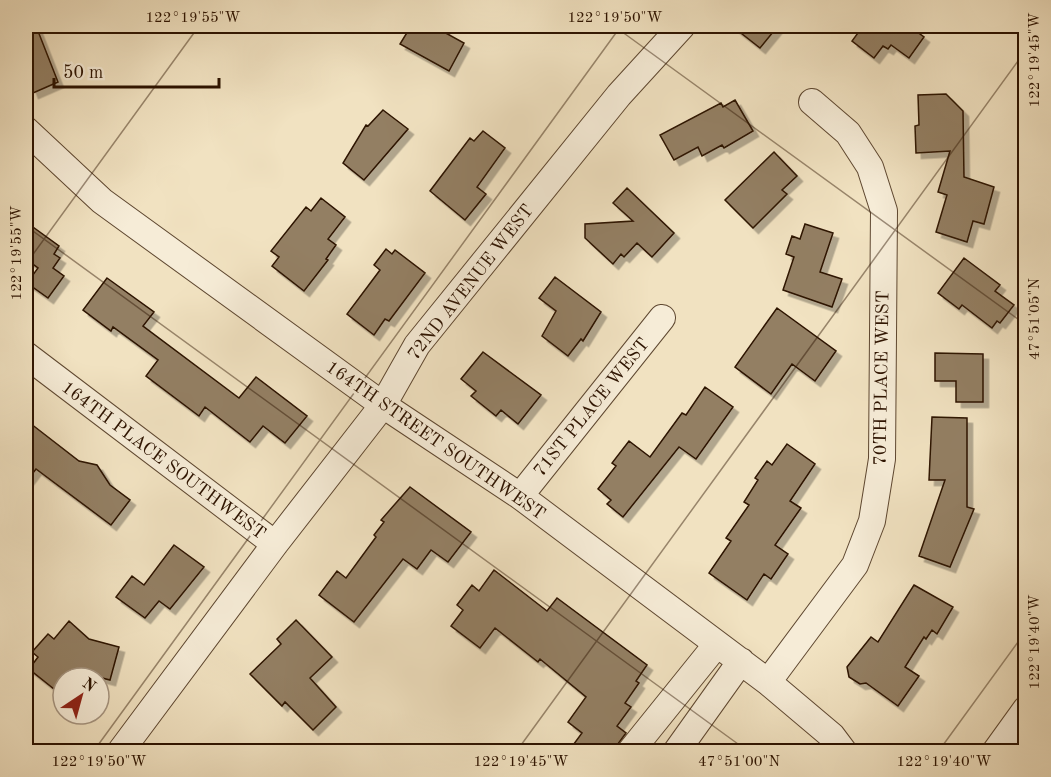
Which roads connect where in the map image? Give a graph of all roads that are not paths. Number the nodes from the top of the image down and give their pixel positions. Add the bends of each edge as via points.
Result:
1 (682, 26) edge
2 (812, 102) dead end
3 (26, 130) edge
4 (662, 318) dead end
5 (26, 355) edge
6 (383, 405) junction
7 (520, 496) junction
8 (275, 544) junction
9 (717, 644) junction
10 (741, 662) junction
11 (768, 682) junction
12 (1026, 709) edge
13 (120, 752) edge
14 (630, 752) edge
15 (676, 752) edge
16 (844, 752) edge
17 (995, 752) edge

1 - 6 street, 72ND AVENUE WEST via 619,95 417,345
2 - 11 street, 70TH PLACE WEST via 848,133 870,166 884,211 882,459 872,521 855,565
3 - 6 street, 164TH STREET SOUTHWEST via 102,201
4 - 7 street, 71ST PLACE WEST
5 - 8 street, 164TH PLACE SOUTHWEST
6 - 7 street, 164TH STREET SOUTHWEST
6 - 8 street, 72ND AVENUE WEST
7 - 9 street, 164TH STREET SOUTHWEST
8 - 13 street, 72ND AVENUE WEST
9 - 10 street, 164TH STREET SOUTHWEST
9 - 14 street
10 - 11 street, 164TH STREET SOUTHWEST
10 - 15 street
11 - 16 street, 164TH STREET SOUTHWEST via 832,736
12 - 17 street

